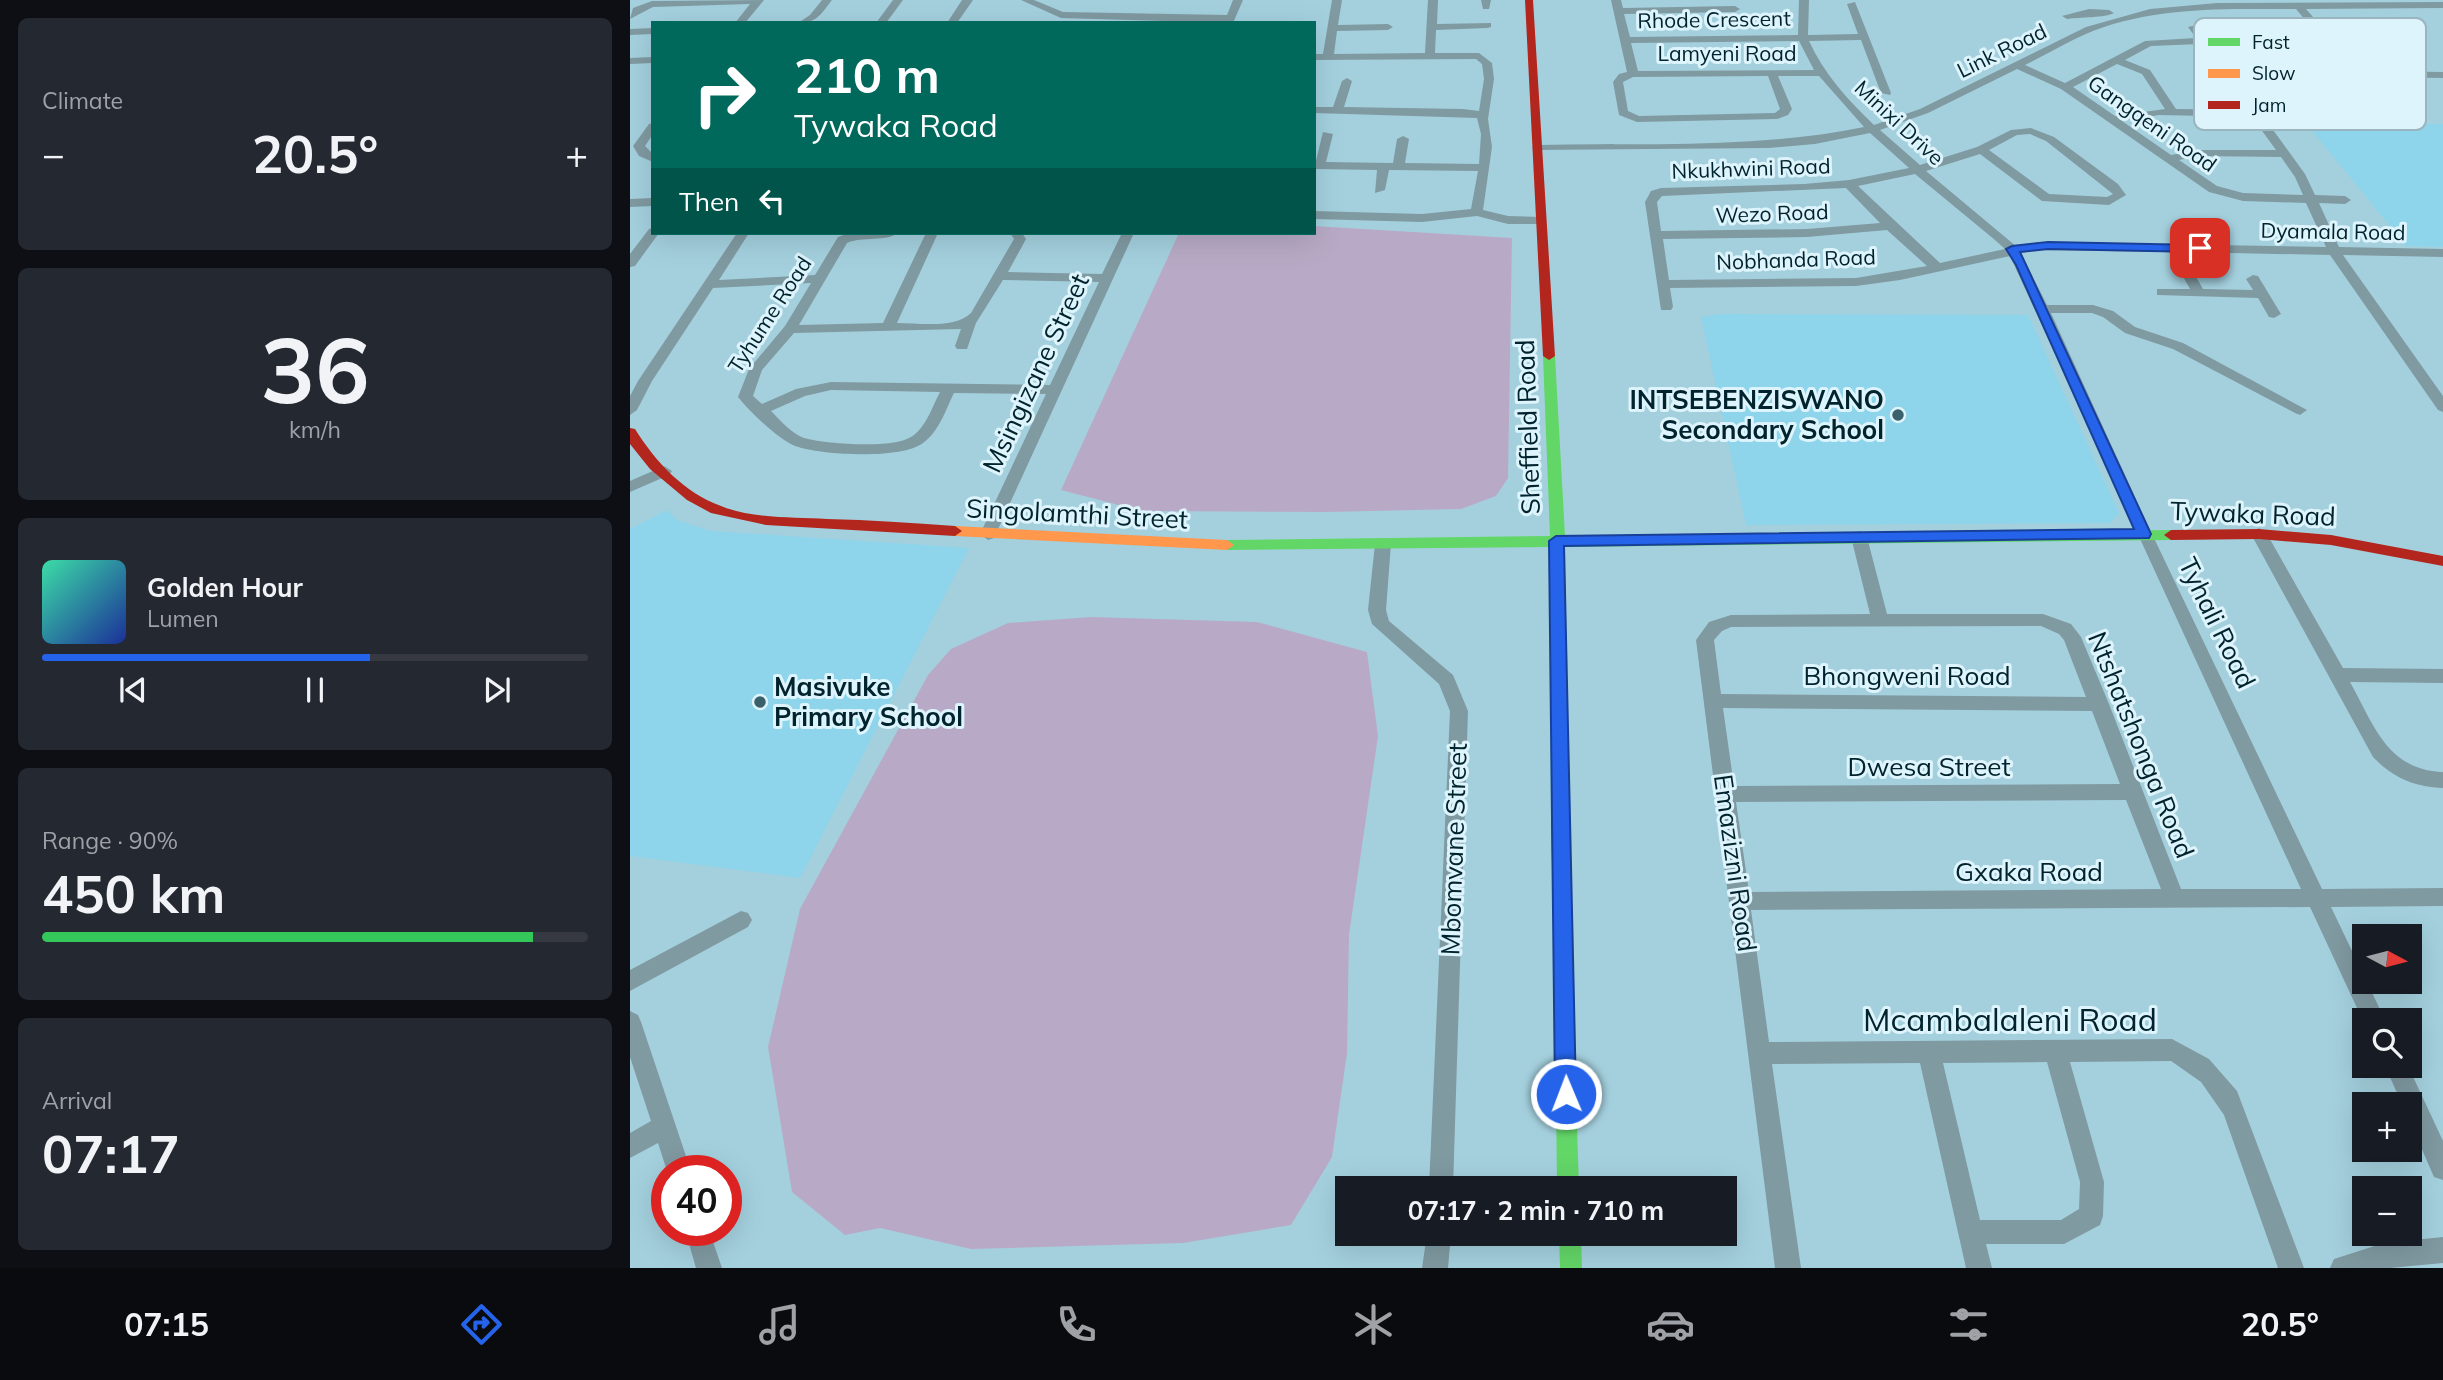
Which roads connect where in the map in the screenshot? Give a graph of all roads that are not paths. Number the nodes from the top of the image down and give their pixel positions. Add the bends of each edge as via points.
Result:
1 (758, 0) edge
2 (827, 0) edge
3 (898, 0) edge
4 (968, 0) edge
5 (1026, 0) edge
6 (1238, 0) edge
7 (1337, 0) edge
8 (1433, 0) edge
9 (1529, 0) edge
10 (1804, 0) edge
11 (2094, 0) edge
12 (1852, 4) dead end
13 (1617, 5) edge
14 (2298, 5) junction
15 (2443, 5) edge
16 (1486, 12) edge
17 (2109, 13) junction
18 (630, 16) edge
19 (1156, 16) edge
20 (2067, 16) dead end
21 (2309, 18) edge
22 (1733, 19) edge
23 (1229, 20) edge
24 (2119, 20) junction
25 (742, 21) edge
26 (807, 21) edge
27 (882, 21) edge
28 (953, 21) edge
29 (1432, 26) junction
30 (1388, 27) dead end
31 (1332, 28) junction
32 (651, 31) edge
33 (630, 32) edge
34 (1863, 37) junction
35 (1803, 38) junction
36 (1488, 39) dead end
37 (1624, 40) junction
38 (2194, 41) edge
39 (1430, 56) junction
40 (1316, 57) edge
41 (1328, 57) junction
42 (651, 60) edge
43 (2117, 60) junction
44 (631, 62) edge
45 (2017, 65) junction
46 (1821, 73) junction
47 (1633, 74) junction
48 (1772, 74) junction
49 (1347, 81) dead end
50 (2066, 87) junction
51 (1886, 93) dead end
52 (1316, 110) edge
53 (1338, 110) junction
54 (2172, 111) junction
55 (2194, 112) edge
56 (1484, 117) junction
57 (2111, 120) junction
58 (651, 130) edge
59 (1872, 130) junction
60 (2268, 130) edge
61 (1327, 134) dead end
62 (1403, 139) dead end
63 (1538, 148) junction
64 (1981, 149) junction
65 (2285, 154) junction
66 (648, 156) edge
67 (630, 158) edge
68 (2167, 159) junction
69 (1317, 165) edge
70 (1391, 167) junction
71 (1484, 168) junction
72 (1920, 170) junction
73 (1849, 184) junction
74 (1379, 190) dead end
75 (2312, 200) junction
76 (2345, 200) dead end
77 (651, 202) edge
78 (630, 203) edge
79 (1477, 212) junction
80 (1316, 215) edge
81 (1541, 221) junction
82 (1890, 226) junction
83 (651, 235) edge
84 (742, 235) edge
85 (859, 235) edge
86 (931, 235) edge
87 (1018, 235) edge
88 (1127, 235) edge
89 (1656, 235) junction
90 (2173, 248) junction
91 (2012, 249) junction
92 (2334, 251) junction
93 (2443, 253) edge
94 (630, 263) edge
95 (1937, 268) junction
96 (1000, 276) junction
97 (1107, 278) junction
98 (818, 279) junction
99 (2253, 279) dead end
100 (709, 284) junction
101 (1663, 284) junction
102 (2162, 292) dead end
103 (2199, 293) junction
104 (2262, 294) junction
105 (1667, 307) dead end
106 (2041, 309) junction
107 (2274, 313) dead end
108 (970, 322) junction
109 (888, 327) junction
110 (789, 329) junction
111 (962, 346) dead end
112 (637, 381) edge
113 (949, 389) junction
114 (1056, 390) junction
115 (2443, 407) edge
116 (630, 410) edge
117 (2300, 410) dead end
118 (759, 411) junction
119 (630, 432) edge
120 (664, 471) junction
121 (630, 487) edge
122 (988, 534) junction
123 (2144, 534) junction
124 (2259, 534) junction
125 (1859, 537) junction
126 (1556, 541) junction
127 (1383, 544) junction
128 (2443, 561) edge
129 (1880, 621) junction
130 (2337, 675) junction
131 (2443, 676) edge
132 (1713, 701) junction
133 (2100, 704) junction
134 (2443, 780) edge
135 (2133, 792) junction
136 (1726, 794) junction
137 (2443, 897) edge
138 (2318, 898) junction
139 (2175, 900) junction
140 (1740, 901) junction
141 (741, 920) dead end
142 (630, 981) edge
143 (2368, 1008) edge
144 (630, 1022) edge
145 (2055, 1050) junction
146 (1929, 1052) junction
147 (1760, 1053) junction
148 (2402, 1078) edge
149 (665, 1126) junction
150 (630, 1146) edge
151 (674, 1155) edge
152 (2443, 1168) edge
153 (1441, 1176) edge
154 (1568, 1176) edge
155 (1971, 1232) junction
156 (702, 1246) edge
157 (1438, 1246) edge
158 (1571, 1246) edge
159 (2443, 1250) edge
160 (709, 1268) edge
161 (1435, 1268) edge
162 (1572, 1268) edge
163 (1788, 1268) edge
164 (1979, 1268) edge
165 (2291, 1268) edge
166 (2343, 1268) edge

1 - 18 street via 652,4
1 - 25 street
2 - 26 street
3 - 27 street
4 - 28 street
5 - 19 street via 1062,15
6 - 23 street
7 - 31 street
8 - 29 street
9 - 63 street, Sheffield Road
10 - 35 street, Minixi Drive
11 - 17 street
12 - 34 street
13 - 22 street
13 - 37 street, Rhode Crescent
14 - 15 street, Link Road
14 - 21 street
14 - 24 street, Link Road via 2204,6
16 - 29 street
16 - 36 street
17 - 20 street
17 - 24 street
19 - 23 street
22 - 35 street, Rhode Crescent
22 - 37 street, Rhode Crescent
24 - 45 street, Link Road
29 - 39 street
30 - 31 street
31 - 41 street
32 - 33 street
34 - 35 street, Rhode Crescent
34 - 51 street
35 - 46 street, Minixi Drive
37 - 47 street
38 - 43 street via 2153,41
39 - 41 street
39 - 56 street via 1474,55 1487,63
40 - 41 street
42 - 44 street
43 - 50 street
43 - 54 street via 2146,72
45 - 50 street, Gangqeni Road
45 - 59 street, Link Road via 1924,111
46 - 48 street, Lamyeni Road
46 - 59 street, Minixi Drive
47 - 48 street, Lamyeni Road
47 - 48 street via 1618,82 1623,113 1637,119 1777,117 1786,109
49 - 53 street
50 - 57 street, Gangqeni Road
52 - 53 street
53 - 56 street via 1463,112
54 - 55 street
54 - 57 street
56 - 71 street
57 - 68 street, Gangqeni Road
58 - 66 street via 639,146
59 - 63 street, Link Road via 1769,145
59 - 72 street, Minixi Drive
60 - 65 street
61 - 69 street
62 - 70 street
63 - 81 street, Sheffield Road
64 - 64 street, Nkukhwini Road via 2015,132 2039,133 2120,195 2109,201 2046,198
64 - 72 street, Nkukhwini Road
65 - 68 street via 2199,153
65 - 75 street
66 - 67 street
68 - 75 street, Gangqeni Road via 2223,193
69 - 70 street
70 - 71 street
70 - 74 street
71 - 79 street
72 - 73 street, Nkukhwini Road
72 - 91 street, Minixi Drive
73 - 82 street
73 - 89 street, Nkukhwini Road via 1661,192 1651,202
75 - 76 street, Gangqeni Road
75 - 92 street
77 - 78 street
79 - 80 street via 1422,218
79 - 81 street via 1508,220
81 - 126 street, Sheffield Road
82 - 89 street, Wezo Road via 1807,233
82 - 95 street
83 - 94 street
84 - 100 street
85 - 98 street, Tyhume Road via 842,240
86 - 109 street
87 - 96 street
88 - 97 street, Msingizane Street
89 - 101 street, Nkukhwini Road
90 - 91 street, Dyamala Road
90 - 92 street, Dyamala Road
90 - 103 street
91 - 95 street, Nobhanda Road
91 - 106 street, Tyhali Road
92 - 93 street, Dyamala Road
92 - 115 street
95 - 101 street, Nobhanda Road via 1856,282
96 - 97 street
96 - 108 street
97 - 114 street, Msingizane Street
98 - 100 street
98 - 110 street, Tyhume Road
99 - 104 street
100 - 112 street
101 - 105 street, Nkukhwini Road
102 - 103 street
103 - 104 street
104 - 107 street
106 - 117 street via 2093,309 2108,314 2130,330 2178,346
106 - 123 street, Tyhali Road
108 - 109 street
108 - 111 street
109 - 110 street
110 - 118 street, Tyhume Road via 764,358 746,390 746,397
112 - 116 street
113 - 114 street
113 - 118 street via 820,387
113 - 118 street via 924,434 915,443 898,448 800,442
114 - 122 street, Msingizane Street
119 - 120 street, Singolamthi Street
120 - 121 street
120 - 122 street, Singolamthi Street via 699,504 735,516
122 - 127 street, Singolamthi Street via 1201,545
123 - 124 street, Tywaka Road
123 - 125 street, Tywaka Road
123 - 138 street, Tyhali Road
124 - 128 street, Tywaka Road via 2331,540
124 - 130 street
125 - 126 street, Tywaka Road
125 - 129 street
126 - 127 street, Singolamthi Street
126 - 154 street, Sheffield Road
127 - 153 street, Mbomvane Street via 1377,610 1381,624 1447,680 1459,711
129 - 132 street, Emazizni Road via 1720,623 1705,640
129 - 133 street, Ntshatshonga Road via 2053,622 2072,637
130 - 131 street
130 - 134 street via 2392,766 2416,778
132 - 133 street, Bhongweni Road
132 - 136 street, Emazizni Road
133 - 135 street, Ntshatshonga Road
135 - 136 street, Dwesa Street
135 - 139 street, Ntshatshonga Road
136 - 140 street, Emazizni Road
137 - 138 street, Gxaka Road
138 - 139 street, Gxaka Road
138 - 143 street, Tyhali Road
139 - 140 street, Gxaka Road
140 - 147 street, Emazizni Road
141 - 142 street
144 - 149 street
145 - 146 street, Mcambalaleni Road
145 - 155 street via 2092,1182 2091,1216 2064,1232
145 - 165 street, Mcambalaleni Road via 2172,1051 2210,1072 2234,1110
146 - 147 street, Mcambalaleni Road
146 - 155 street
147 - 163 street, Emazizni Road
148 - 152 street
149 - 150 street
149 - 151 street
155 - 164 street
156 - 160 street
157 - 161 street
158 - 162 street
159 - 166 street via 2384,1256

